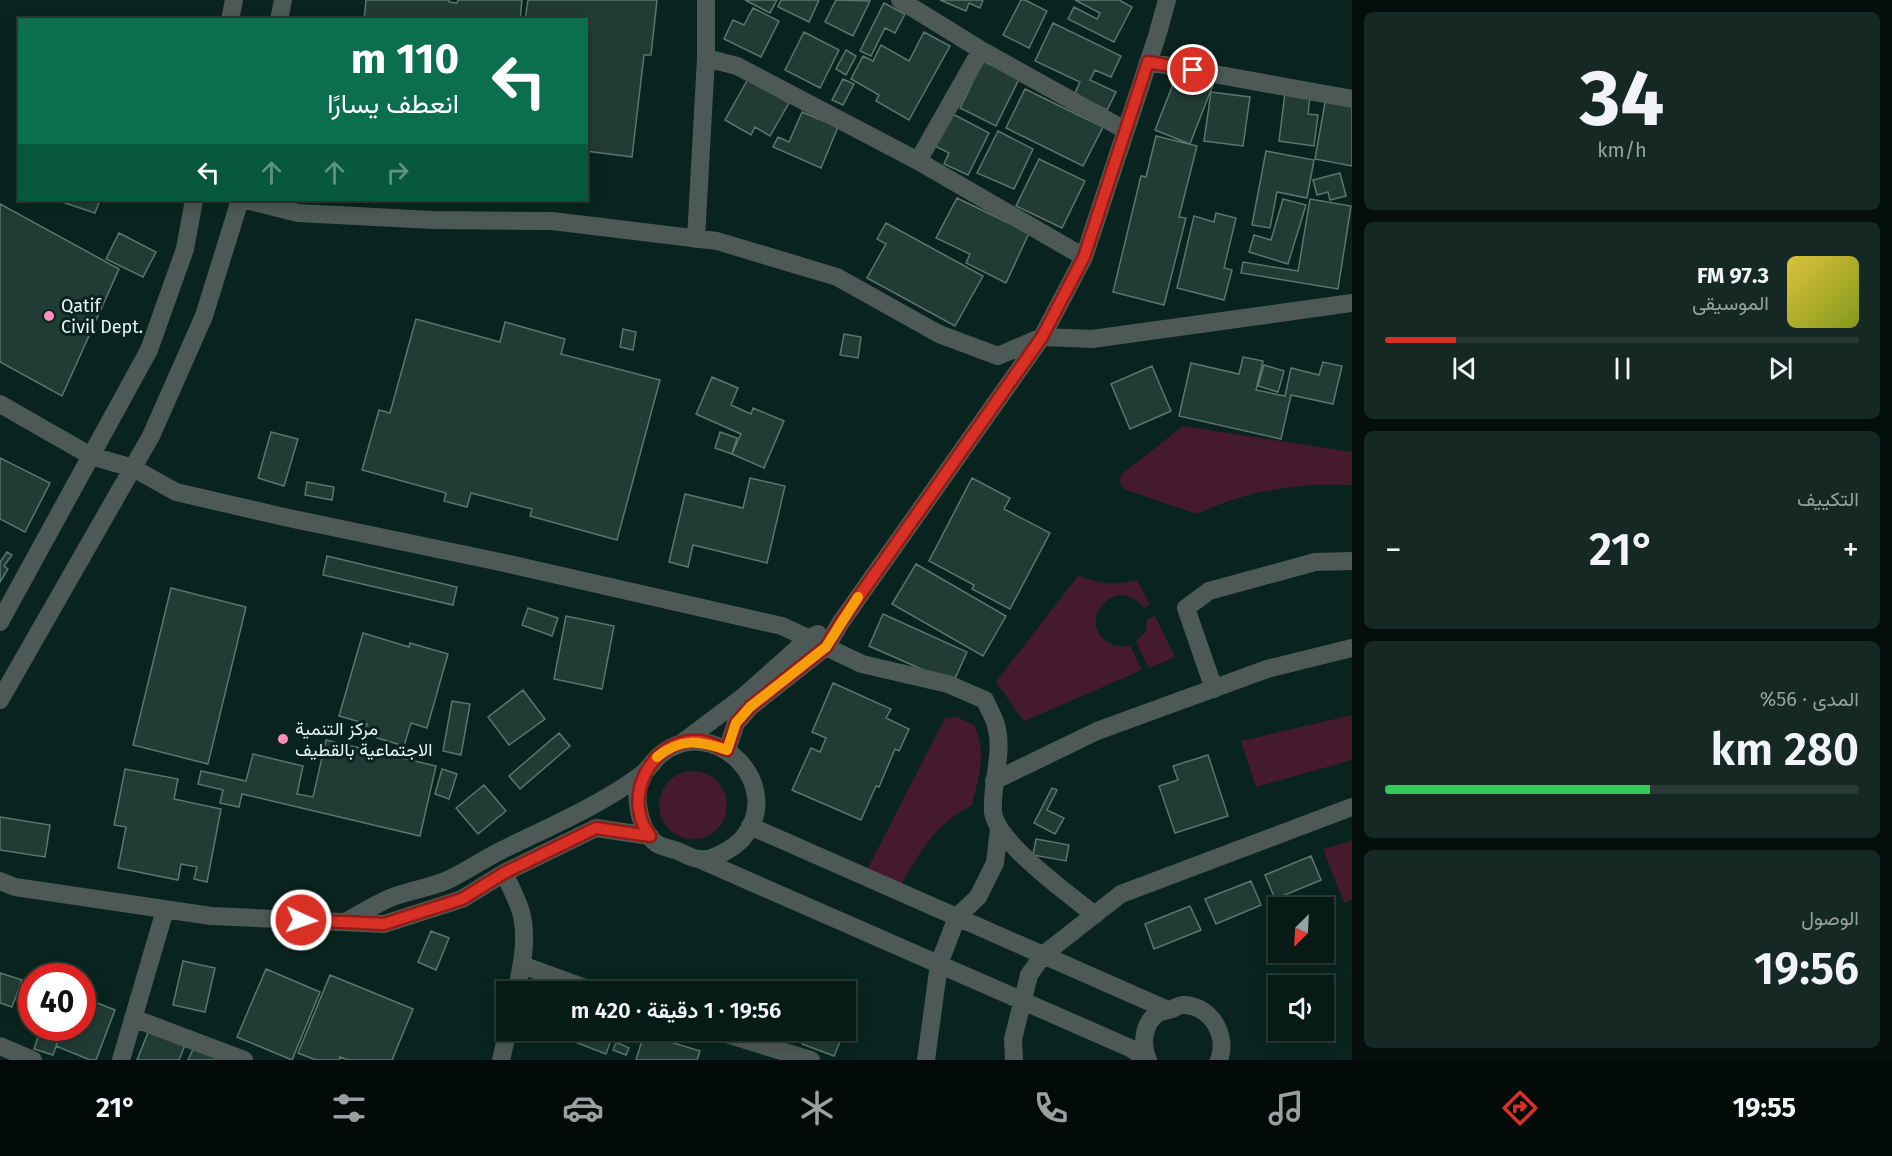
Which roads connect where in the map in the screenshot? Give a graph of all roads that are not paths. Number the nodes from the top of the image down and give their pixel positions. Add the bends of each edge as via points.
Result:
1 (234, 0) edge
2 (283, 0) edge
3 (706, 0) edge
4 (900, 0) edge
5 (1167, 0) edge
6 (230, 18) edge
7 (279, 18) edge
8 (981, 50) junction
9 (706, 58) junction
10 (1148, 62) junction
11 (1352, 99) edge
12 (1125, 130) junction
13 (918, 161) junction
14 (194, 201) edge
15 (240, 201) edge
16 (250, 201) edge
17 (696, 238) junction
18 (1084, 257) junction
19 (1352, 303) edge
20 (1042, 337) junction
21 (0, 404) edge
22 (91, 456) junction
23 (133, 468) junction
24 (1352, 561) edge
25 (0, 622) edge
26 (841, 622) junction
27 (809, 638) junction
28 (826, 647) junction
29 (1352, 648) edge
30 (1214, 689) junction
31 (0, 700) edge
32 (682, 743) junction
33 (727, 750) junction
34 (644, 773) junction
35 (994, 781) junction
36 (1352, 807) edge
37 (750, 826) junction
38 (999, 829) junction
39 (650, 836) junction
40 (700, 860) junction
41 (0, 872) edge
42 (504, 873) junction
43 (8, 884) edge
44 (165, 910) junction
45 (1095, 915) junction
46 (957, 917) junction
47 (345, 922) junction
48 (1043, 956) junction
49 (939, 964) junction
50 (522, 965) junction
51 (518, 981) edge
52 (566, 981) edge
53 (1022, 1000) junction
54 (1168, 1010) junction
55 (133, 1018) junction
56 (505, 1041) edge
57 (749, 1041) edge
58 (0, 1046) edge
59 (1147, 1059) edge
60 (33, 1060) edge
61 (121, 1060) edge
62 (244, 1060) edge
63 (501, 1060) edge
64 (811, 1060) edge
65 (926, 1060) edge
66 (1014, 1060) edge
67 (1219, 1060) edge

1 - 6 street
2 - 7 street
3 - 9 street
4 - 8 street
5 - 10 street
8 - 12 street
8 - 13 street
9 - 13 street via 737,66
9 - 17 street
10 - 11 street
10 - 12 street
12 - 18 street
13 - 18 street
14 - 22 street via 185,249 149,350
15 - 23 street via 204,316
16 - 17 street via 298,213 552,221
17 - 20 street via 837,277 939,334 998,356
18 - 20 street
19 - 20 street via 1092,339
20 - 26 street
21 - 22 street
22 - 23 street
22 - 25 street
23 - 27 street via 176,492 690,604 782,626
23 - 31 street
24 - 30 street via 1315,562 1209,591 1186,608
26 - 27 street
26 - 28 street
27 - 28 street
27 - 32 street via 743,697
28 - 33 street via 750,707 736,723
28 - 35 street via 862,664 948,684 985,700 997,726
29 - 30 street via 1267,669
30 - 35 street via 1097,731
32 - 33 street via 700,741
32 - 34 street via 653,760
33 - 37 street via 740,760 751,777 756,798
34 - 39 street via 638,791 640,816
34 - 47 street via 606,798 448,879 390,898
35 - 38 street via 993,814
36 - 45 street via 1121,894
37 - 40 street via 726,852
37 - 46 street
38 - 45 street via 1028,861
38 - 46 street via 995,863 978,897
39 - 40 street via 657,844
39 - 42 street via 596,828
40 - 49 street
41 - 43 street
42 - 47 street via 462,899 384,924
42 - 50 street via 521,913
43 - 44 street
44 - 47 street
44 - 55 street
45 - 48 street
46 - 48 street
46 - 49 street
48 - 53 street via 1029,975
48 - 54 street
49 - 53 street
49 - 65 street
50 - 51 street
50 - 52 street
53 - 59 street
53 - 66 street via 1013,1039
54 - 59 street via 1158,1013 1148,1026 1143,1046
54 - 67 street via 1184,1004 1208,1013 1221,1034
55 - 61 street
55 - 62 street
56 - 63 street
57 - 64 street
58 - 60 street

